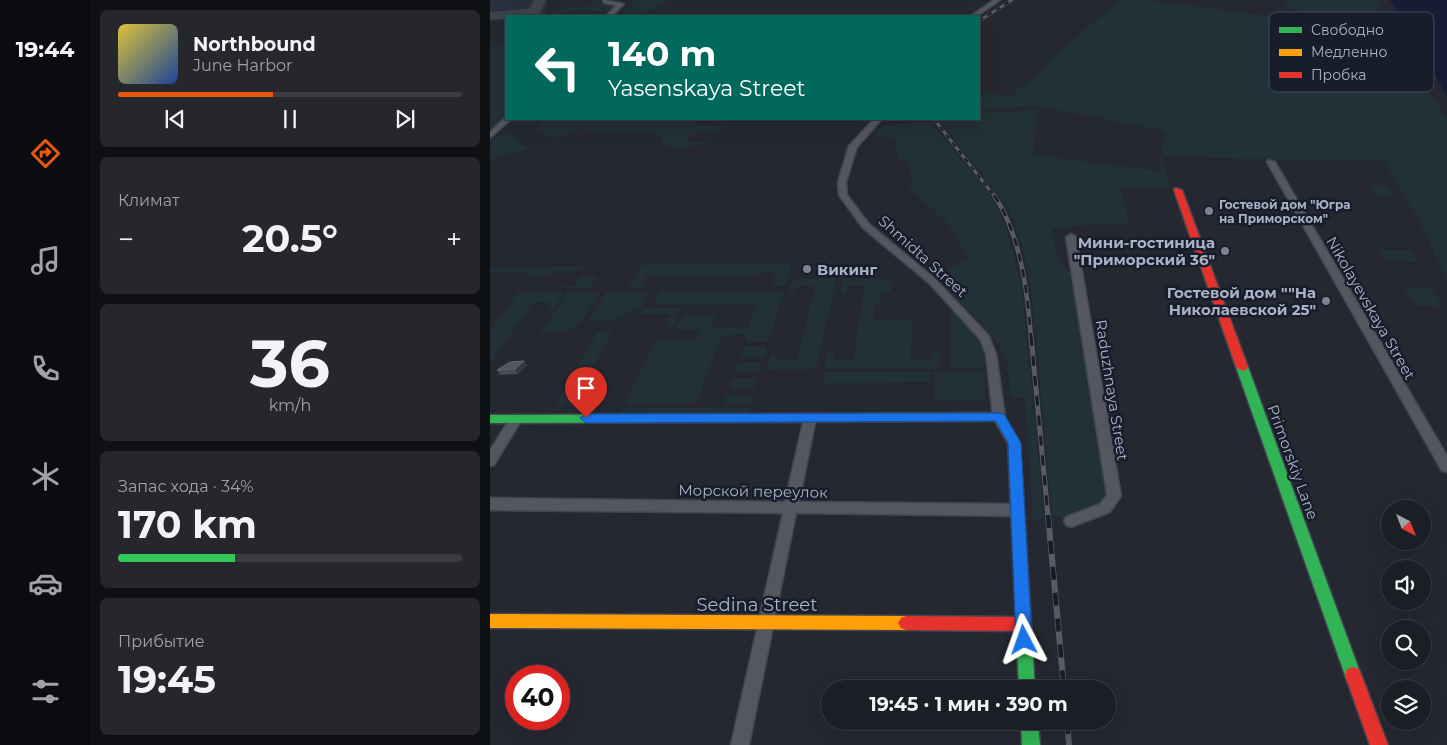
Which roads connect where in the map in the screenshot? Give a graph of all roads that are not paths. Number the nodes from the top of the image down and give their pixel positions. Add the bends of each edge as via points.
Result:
1 (606, 0) edge
2 (997, 0) edge
3 (610, 15) edge
4 (975, 15) edge
5 (506, 120) edge
6 (877, 120) edge
7 (490, 136) edge
8 (1271, 162) dead end
9 (1178, 190) dead end
10 (1071, 237) dead end
11 (999, 417) junction
12 (810, 418) junction
13 (490, 419) edge
14 (516, 419) junction
15 (490, 461) edge
16 (1447, 468) edge
17 (490, 504) edge
18 (792, 508) junction
19 (1017, 510) junction
20 (1071, 521) dead end
21 (490, 621) edge
22 (767, 622) junction
23 (1023, 624) junction
24 (1026, 680) edge
25 (1030, 730) edge
26 (740, 745) edge
27 (1031, 745) edge
28 (1379, 745) edge

1 - 3 street via 621,4
2 - 4 street
5 - 7 street
6 - 11 street, Shmidta Street via 854,146 844,173 843,195 866,226 932,281 985,338 991,354
8 - 16 street, Nikolayevskaya Street
9 - 28 street, Primorskiy Lane
10 - 20 street, Raduzhnaya Street via 1114,496 1105,508
11 - 12 street
11 - 19 street, Shmidta Street via 1014,443
12 - 14 street
12 - 18 street
13 - 14 street
14 - 15 street
17 - 18 street, Морской переулок
18 - 19 street, Морской переулок
18 - 22 street
19 - 23 street, Shmidta Street
21 - 22 street, Sedina Street
22 - 23 street, Sedina Street
22 - 26 street
23 - 24 street, Shmidta Street
25 - 27 street

